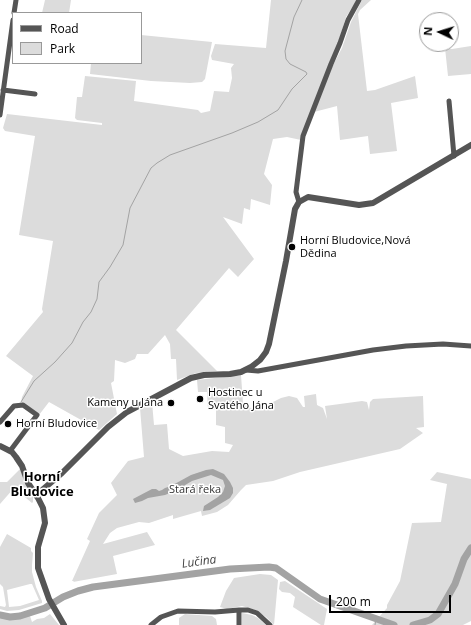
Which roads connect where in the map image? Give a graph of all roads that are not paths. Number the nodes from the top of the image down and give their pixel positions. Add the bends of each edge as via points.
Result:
1 (16, 0) edge
2 (359, 0) edge
3 (14, 12) edge
4 (12, 27) edge
5 (3, 90) junction
6 (35, 94) dead end
7 (449, 101) dead end
8 (0, 115) edge
9 (471, 146) edge
10 (454, 156) junction
11 (299, 202) junction
12 (471, 346) edge
13 (246, 370) junction
14 (0, 422) edge
15 (0, 446) edge
16 (10, 451) junction
17 (34, 492) junction
18 (239, 610) junction
19 (64, 625) edge
20 (151, 625) edge
21 (240, 625) edge
22 (270, 625) edge

1 - 3 street
2 - 11 street via 348,20 303,136 296,192
4 - 5 street
5 - 6 street
5 - 8 street
7 - 10 street
9 - 10 street
10 - 11 street via 370,204 359,205 308,198
11 - 13 street via 295,209 268,349 257,363
12 - 13 street via 406,346 258,371
13 - 17 street via 196,377 134,408 112,423 41,491
14 - 16 street via 14,406 23,405 37,415
15 - 16 street
16 - 17 street via 19,461
17 - 19 street via 42,505 45,519 37,555 38,568
18 - 20 street via 178,611 161,617
18 - 21 street
18 - 22 street via 257,614

